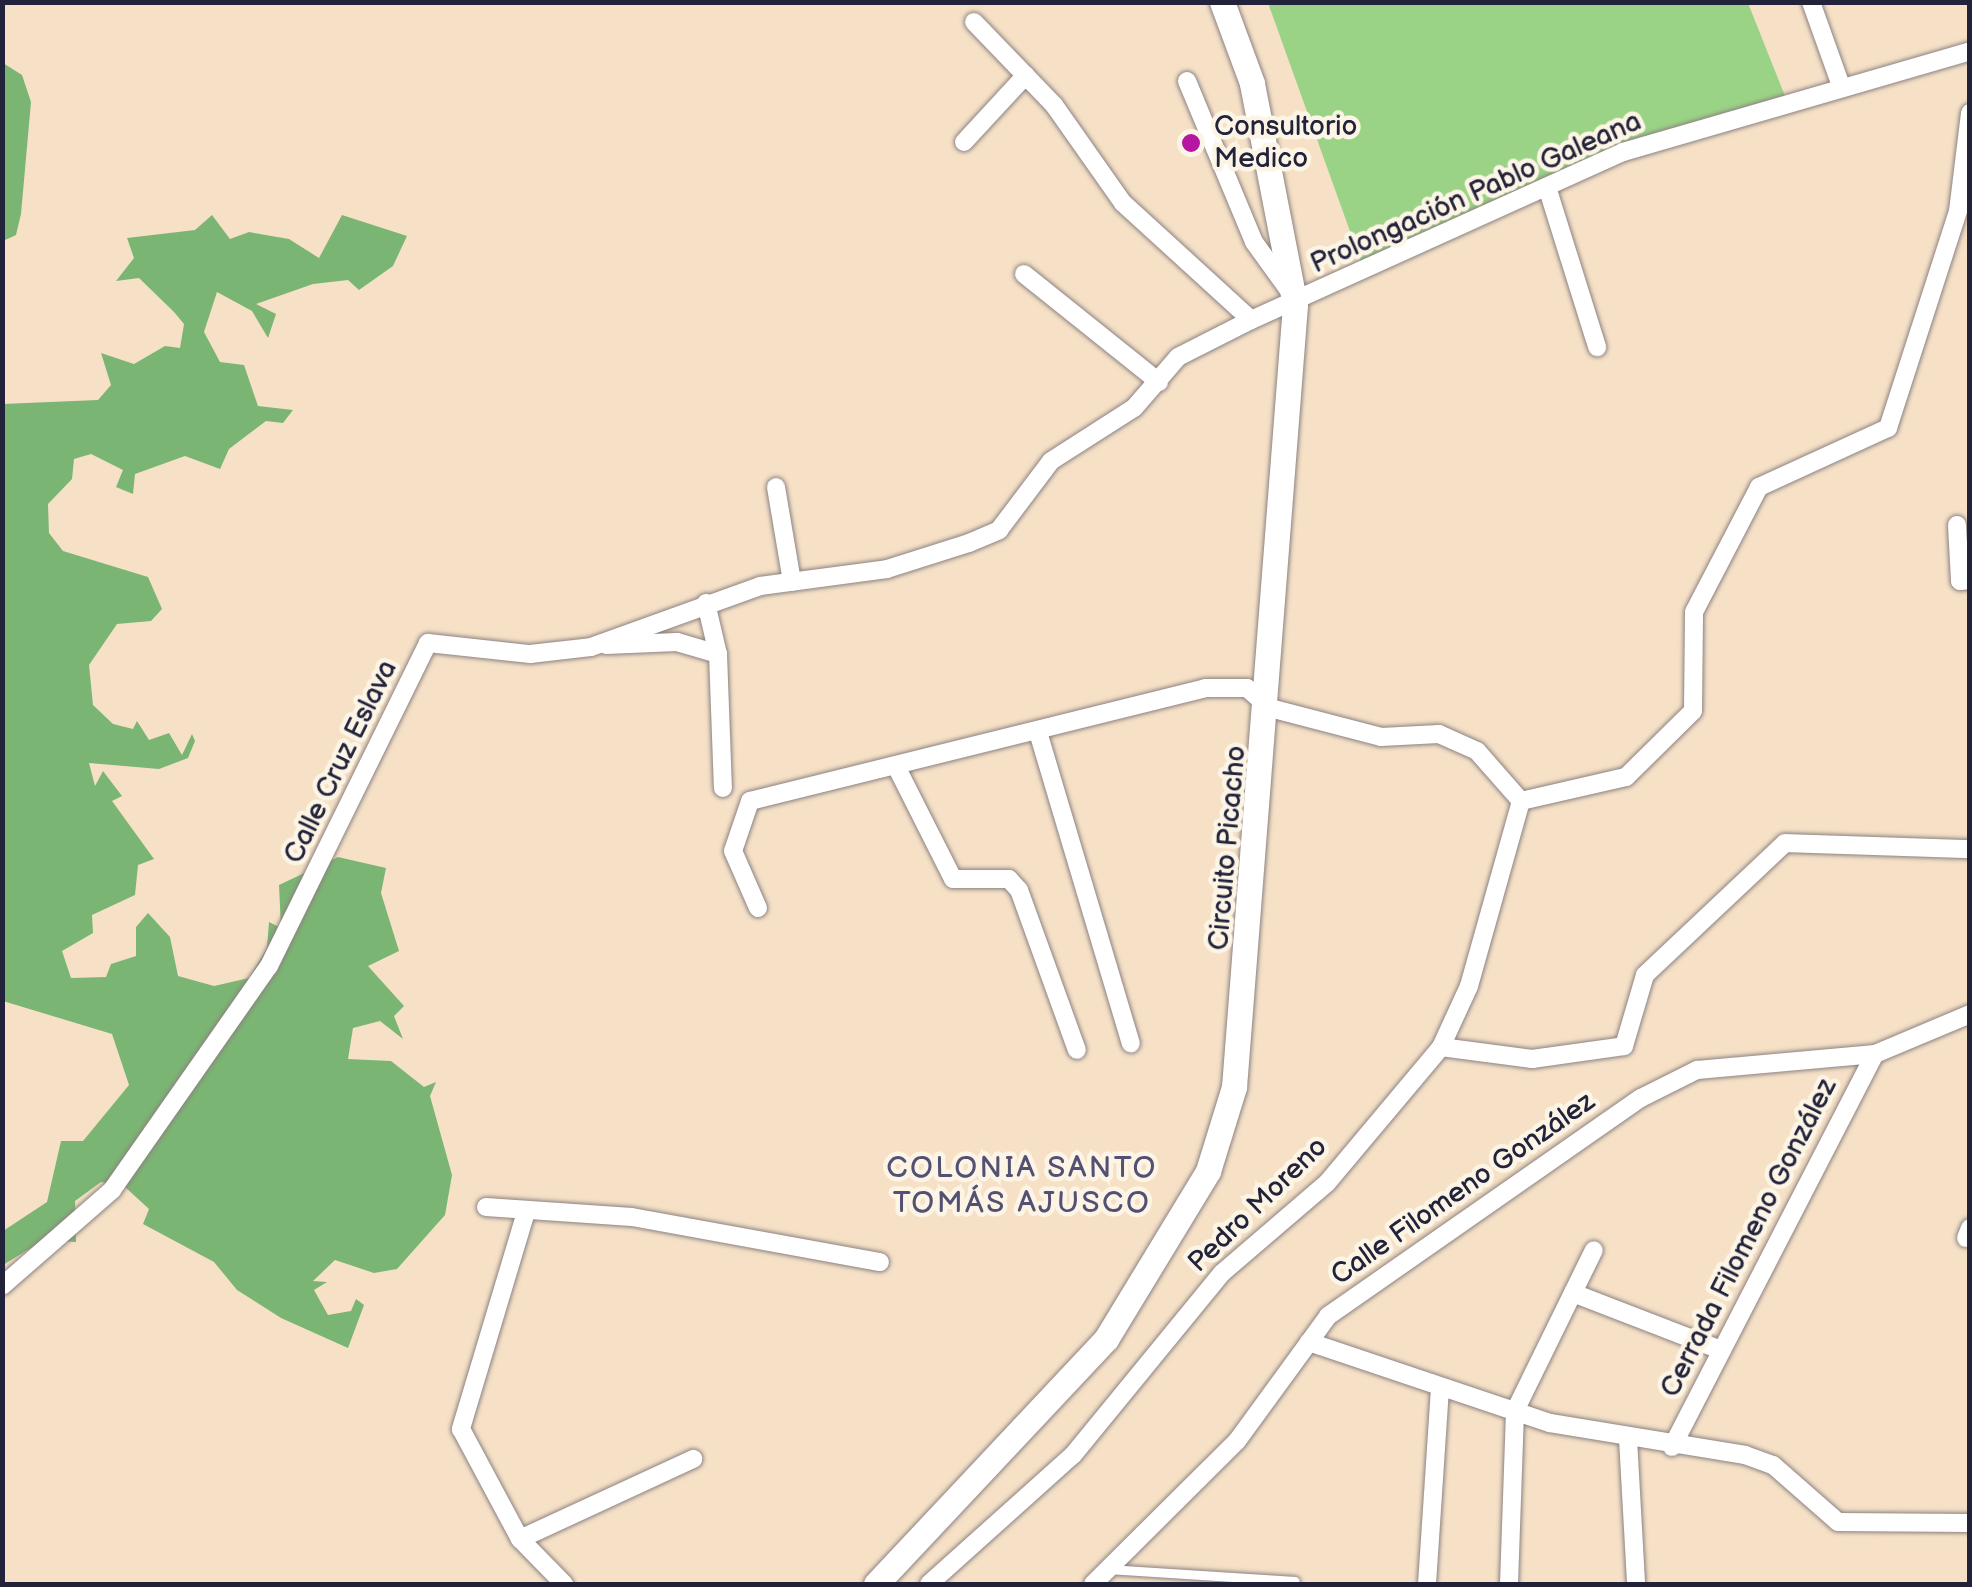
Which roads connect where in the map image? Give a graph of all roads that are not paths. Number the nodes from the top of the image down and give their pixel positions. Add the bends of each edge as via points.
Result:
1 (1222, 2) edge
2 (1811, 2) edge
3 (974, 22) dead end
4 (1970, 51) edge
5 (1026, 75) junction
6 (1187, 81) dead end
7 (1840, 83) junction
8 (1970, 113) edge
9 (964, 142) dead end
10 (1547, 188) junction
11 (1964, 210) edge
12 (1024, 274) dead end
13 (1294, 301) junction
14 (1251, 320) junction
15 (1597, 347) dead end
16 (1159, 382) junction
17 (776, 487) dead end
18 (1957, 526) dead end
19 (1970, 580) edge
20 (792, 582) junction
21 (706, 603) junction
22 (591, 647) junction
23 (718, 654) junction
24 (1270, 708) junction
25 (1038, 732) junction
26 (898, 770) junction
27 (722, 788) dead end
28 (1522, 801) junction
29 (1970, 849) edge
30 (758, 908) dead end
31 (1970, 1014) edge
32 (1132, 1043) dead end
33 (1441, 1047) junction
34 (1077, 1050) dead end
35 (1875, 1054) junction
36 (486, 1207) dead end
37 (526, 1212) junction
38 (1594, 1250) dead end
39 (880, 1262) dead end
40 (2, 1286) edge
41 (1573, 1293) junction
42 (1309, 1342) junction
43 (1721, 1350) junction
44 (1440, 1387) junction
45 (1515, 1412) junction
46 (1628, 1439) junction
47 (1672, 1446) junction
48 (693, 1460) dead end
49 (1970, 1524) edge
50 (520, 1539) junction
51 (1105, 1569) junction
52 (1295, 1582) dead end
53 (564, 1584) edge
54 (876, 1584) edge
55 (929, 1584) edge
56 (1093, 1584) edge
57 (1427, 1584) edge
58 (1509, 1584) edge
59 (1636, 1584) edge

1 - 13 main road, Circuito Picacho via 1252,83
2 - 7 street
3 - 5 street
4 - 7 street, Prolongación Pablo Galeana
5 - 9 street
5 - 14 street via 1123,203
6 - 13 street via 1254,242
7 - 10 street, Prolongación Pablo Galeana via 1623,152
8 - 11 street
10 - 13 street, Prolongación Pablo Galeana
10 - 15 street
11 - 28 street via 1888,428 1759,487 1694,612 1693,711 1626,777
12 - 16 street
13 - 14 street, Calle Cruz Eslava
13 - 24 main road, Circuito Picacho
14 - 16 street, Calle Cruz Eslava via 1178,357
16 - 20 street, Calle Cruz Eslava via 1052,461 1000,530 887,569
17 - 20 street
18 - 19 street via 1960,581
20 - 21 street, Calle Cruz Eslava
21 - 22 street, Calle Cruz Eslava
21 - 23 street
22 - 23 street via 677,642
22 - 40 street, Calle Cruz Eslava via 530,654 428,644 269,966 112,1190
23 - 27 street
24 - 25 street via 1247,688 1205,688
24 - 28 street via 1381,737 1439,734 1477,751
24 - 54 main road, Circuito Picacho via 1242,1030 1208,1170 1106,1339
25 - 26 street
25 - 32 street
26 - 30 street via 750,801 733,852
26 - 34 street via 953,878 1009,880 1019,890
28 - 33 street, Pedro Moreno via 1469,986
29 - 33 street via 1785,844 1644,975 1624,1046 1532,1059
31 - 35 street, Calle Filomeno González
33 - 55 street, Pedro Moreno via 1327,1182 1222,1273 1073,1455
35 - 42 street, Calle Filomeno González via 1697,1070 1666,1082 1548,1170 1435,1235 1328,1316
35 - 43 street, Cerrada Filomeno González
36 - 37 street
37 - 39 street via 632,1217
37 - 50 street via 461,1429
38 - 41 street
41 - 43 street
41 - 45 street
42 - 44 street
42 - 51 street, Calle Filomeno González via 1237,1441
43 - 47 street, Cerrada Filomeno González
44 - 45 street
44 - 57 street
45 - 46 street
45 - 58 street
46 - 47 street
46 - 59 street
47 - 49 street via 1772,1465 1838,1522
48 - 50 street
50 - 53 street
51 - 52 lane
51 - 56 street, Calle Filomeno González

